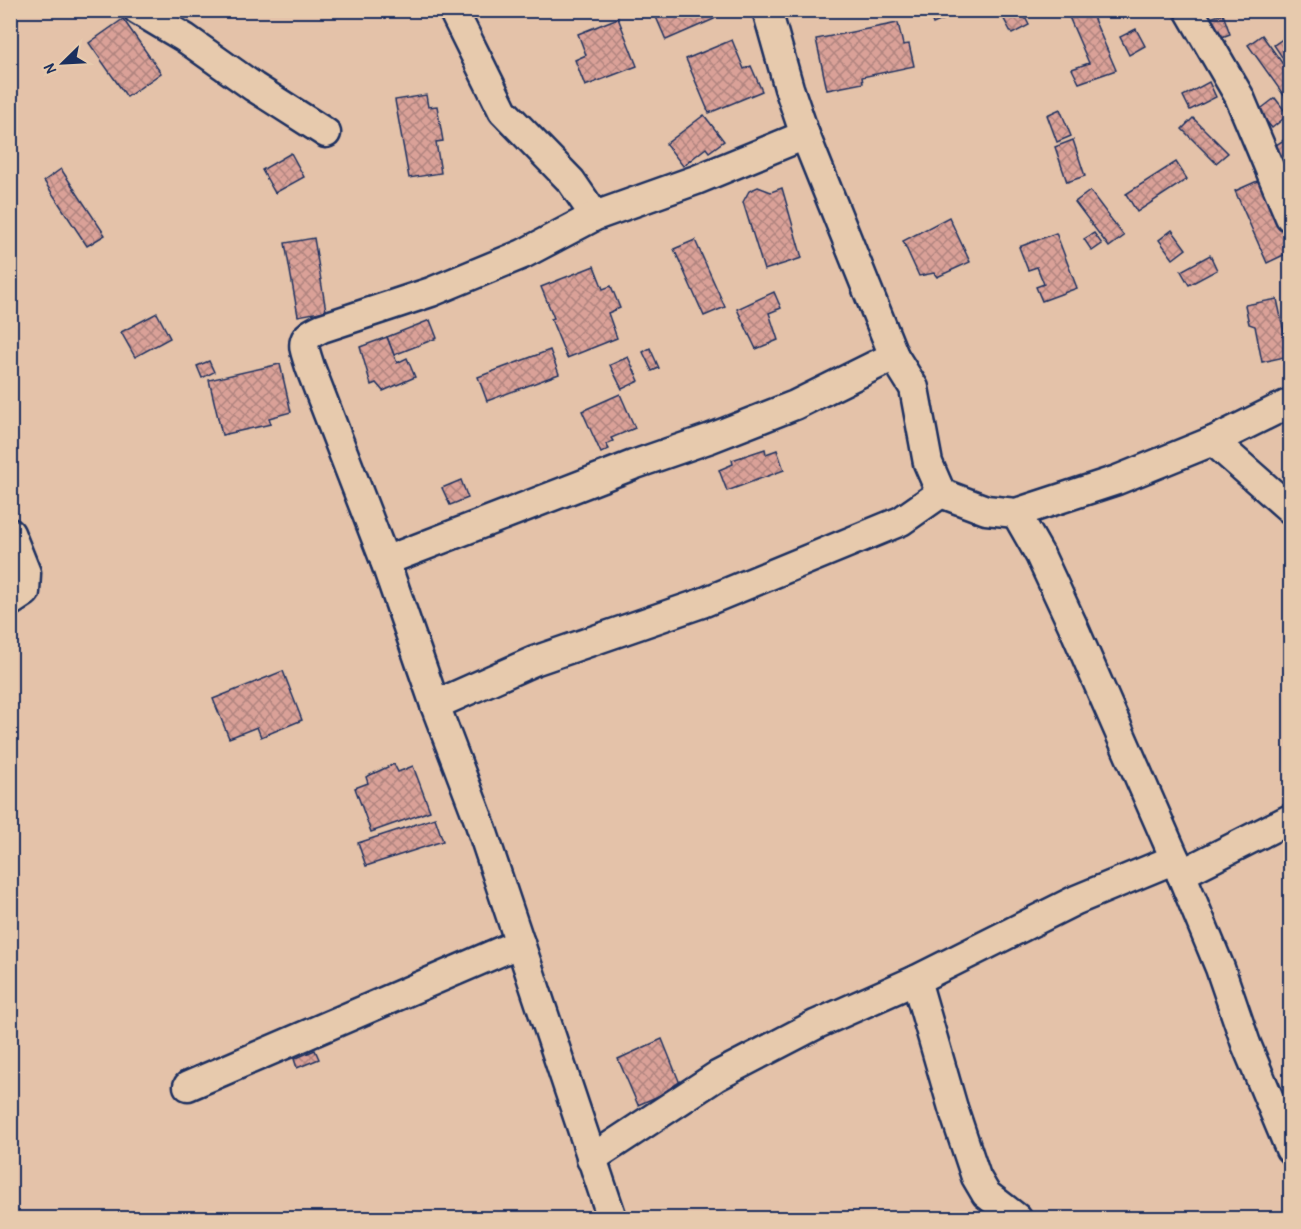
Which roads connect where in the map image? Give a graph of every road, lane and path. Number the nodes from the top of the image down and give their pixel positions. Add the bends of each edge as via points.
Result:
1 (138, 10) edge
2 (453, 10) edge
3 (767, 10) edge
4 (1190, 10) edge
5 (326, 133) dead end
6 (805, 135) junction
7 (596, 216) junction
8 (1290, 216) edge
9 (894, 356) junction
10 (1290, 403) edge
11 (1213, 441) junction
12 (941, 493) junction
13 (1290, 509) edge
14 (1016, 513) junction
15 (10, 532) edge
16 (385, 561) junction
17 (10, 602) edge
18 (435, 705) junction
19 (1290, 819) edge
20 (1178, 867) junction
21 (520, 943) junction
22 (916, 980) junction
23 (188, 1086) dead end
24 (1290, 1149) edge
25 (591, 1159) junction
26 (612, 1218) edge
27 (1017, 1218) edge

1 - 5 street
2 - 7 street via 502,111 571,181
3 - 6 street
4 - 8 street via 1239,96
6 - 7 street
6 - 9 street
7 - 16 street via 523,254 451,284 308,334 304,350
9 - 12 street via 914,388 928,463
9 - 16 street via 785,409
10 - 11 street
11 - 13 street
11 - 14 street via 1117,480
12 - 14 street via 986,510
12 - 18 street via 890,526 702,603 534,661
14 - 20 street via 1073,626
15 - 17 street via 26,573 25,591
16 - 18 street
18 - 21 street
19 - 20 street
20 - 22 street via 1076,900
20 - 24 street
21 - 23 street
21 - 25 street
22 - 25 street via 817,1024 717,1076
22 - 27 street via 976,1177 986,1194
25 - 26 street

